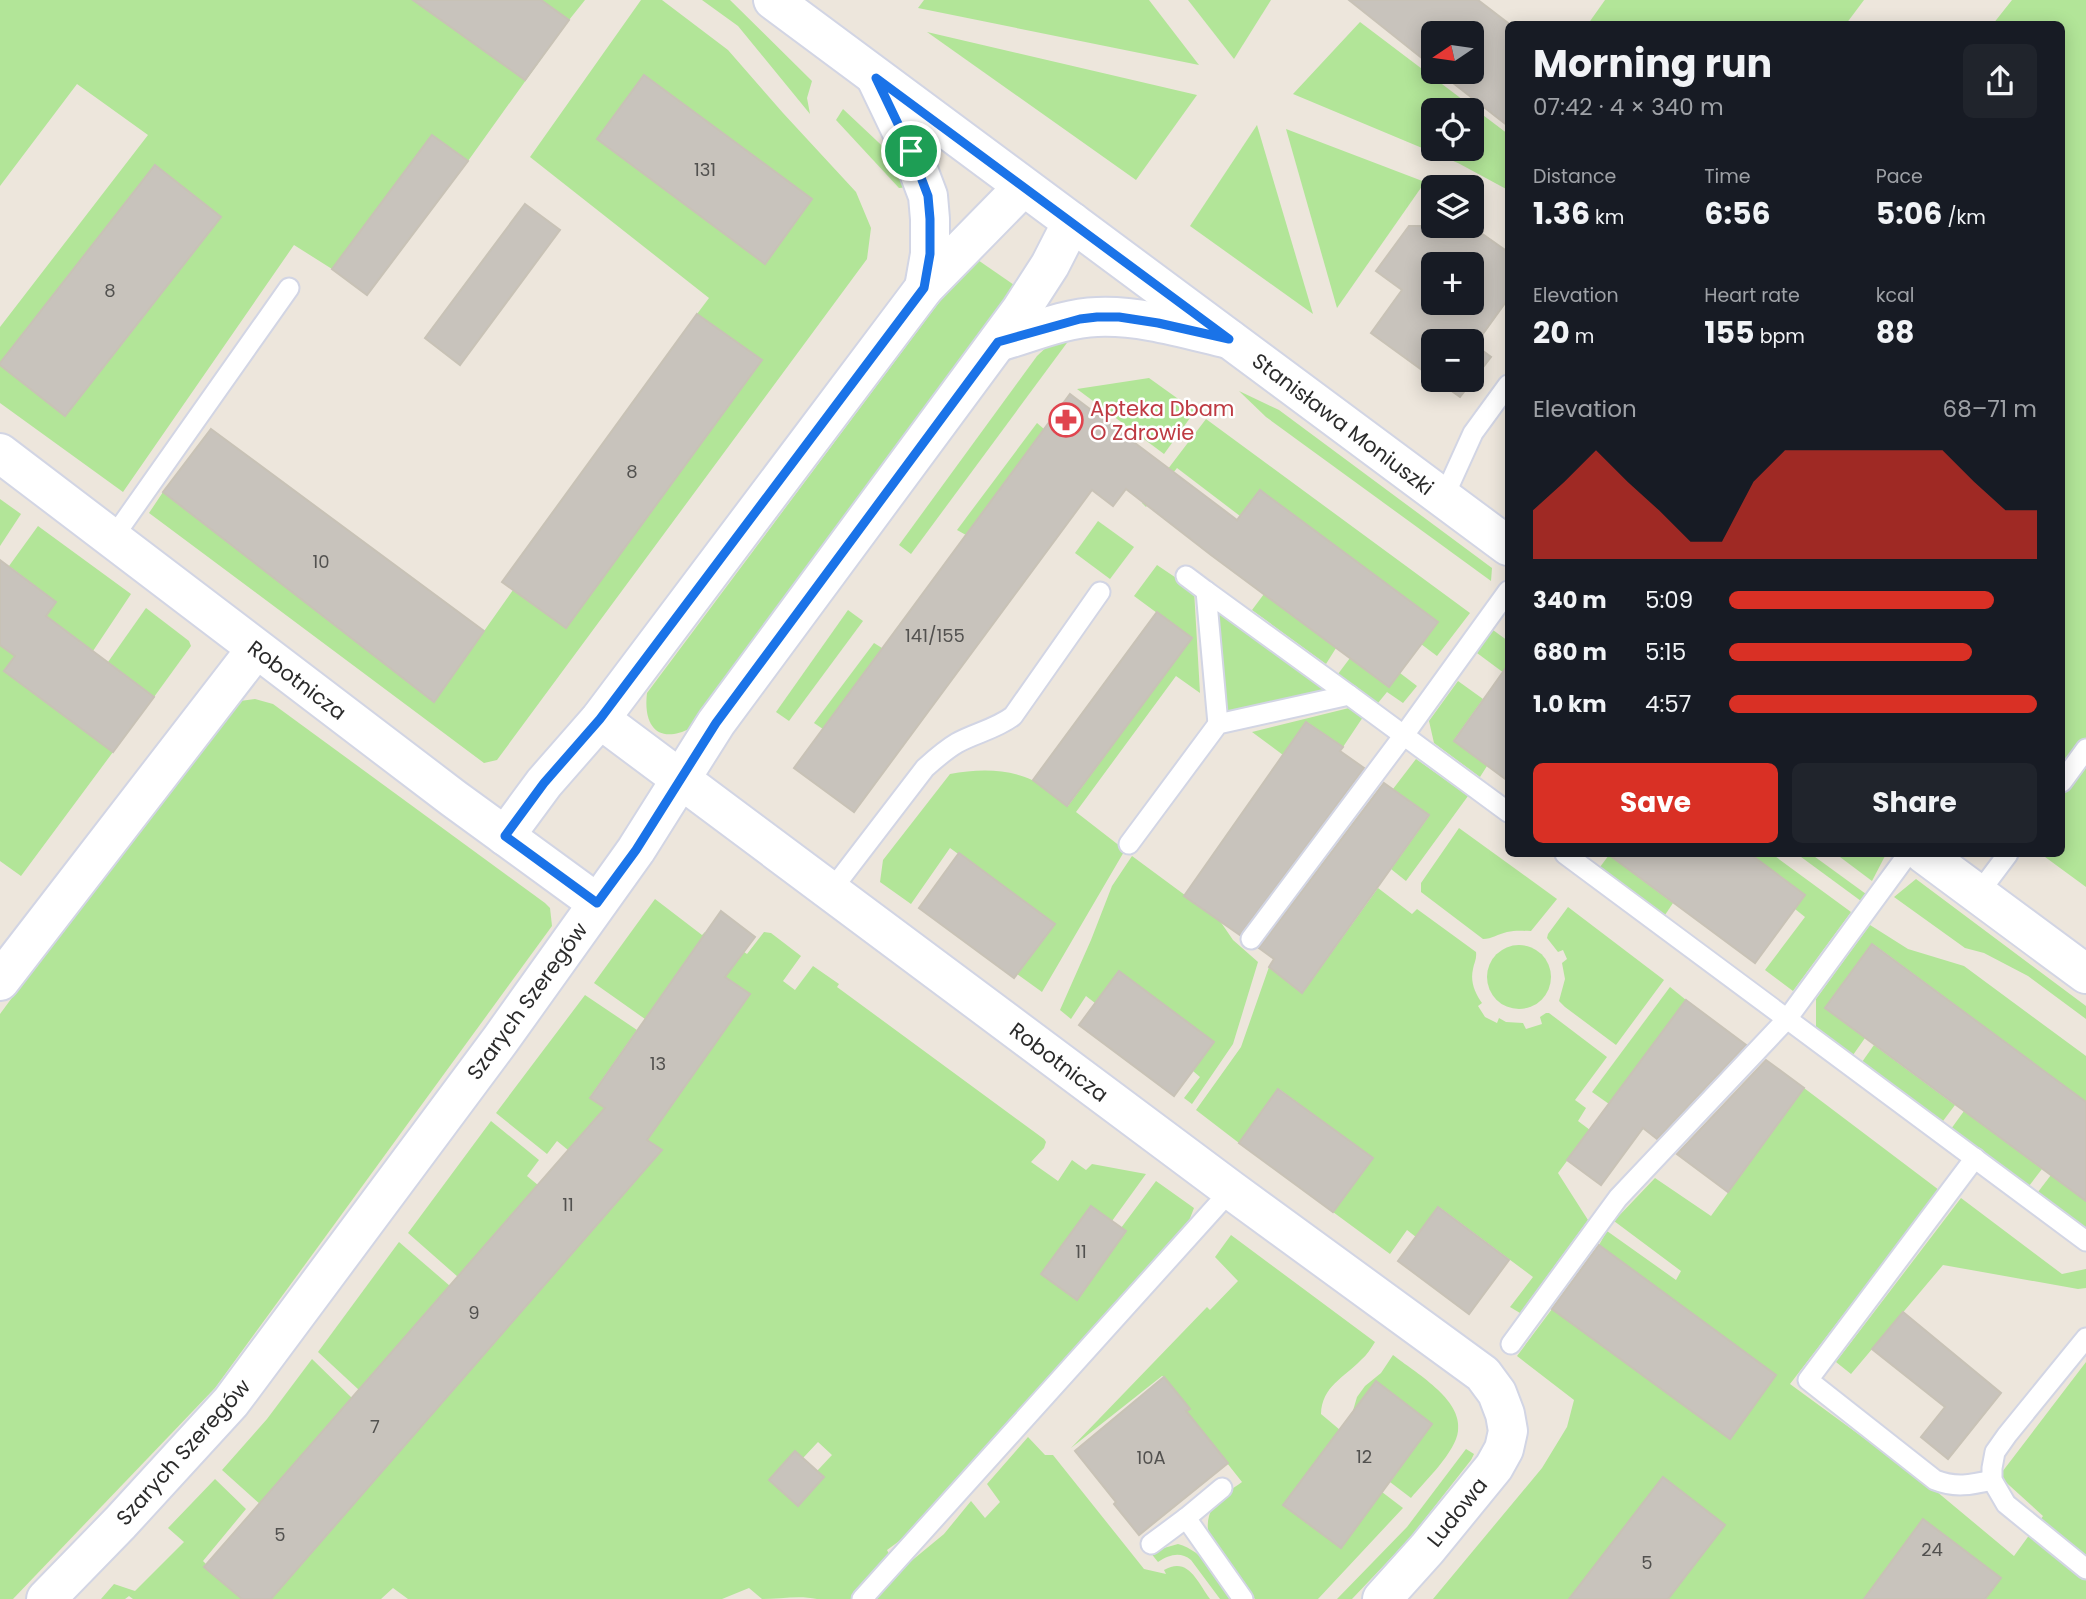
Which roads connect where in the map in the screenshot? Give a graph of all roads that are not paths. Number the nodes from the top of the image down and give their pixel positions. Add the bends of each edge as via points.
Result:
1 (773, 0) edge
2 (812, 11) edge
3 (876, 78) junction
4 (1023, 187) junction
5 (1072, 222) junction
6 (289, 288) dead end
7 (924, 288) junction
8 (1229, 339) junction
9 (998, 342) junction
10 (1505, 389) edge
11 (0, 453) edge
12 (1443, 499) junction
13 (112, 539) junction
14 (1505, 544) edge
15 (1186, 576) dead end
16 (1206, 591) junction
17 (1100, 592) dead end
18 (1505, 595) edge
19 (256, 649) junction
20 (1349, 695) junction
21 (600, 719) junction
22 (1218, 724) junction
23 (1404, 735) junction
24 (2086, 749) edge
25 (2065, 778) edge
26 (680, 779) junction
27 (1505, 810) edge
28 (505, 836) junction
29 (1129, 844) dead end
30 (1569, 857) edge
31 (1924, 857) edge
32 (1926, 857) edge
33 (2006, 857) edge
34 (830, 892) junction
35 (1978, 894) junction
36 (597, 903) junction
37 (1251, 939) dead end
38 (2086, 974) edge
39 (0, 981) edge
40 (1787, 1019) junction
41 (1975, 1158) junction
42 (1231, 1190) junction
43 (2086, 1241) edge
44 (2086, 1338) edge
45 (1511, 1344) dead end
46 (1505, 1414) joint
47 (1992, 1480) junction
48 (1222, 1488) dead end
49 (1186, 1518) junction
50 (1151, 1544) dead end
51 (2086, 1569) edge
52 (46, 1599) edge
53 (862, 1599) edge
54 (1243, 1599) edge
55 (1382, 1599) edge

1 - 2 street, Stanisława Moniuszki
2 - 3 street, Stanisława Moniuszki
3 - 4 street, Stanisława Moniuszki
3 - 7 street via 928,196 930,254
4 - 5 street, Stanisława Moniuszki
4 - 7 street
5 - 8 street, Stanisława Moniuszki
5 - 9 street, Szarych Szeregów via 1050,265
6 - 13 lane
7 - 21 street
8 - 9 street via 1158,323 1097,317
8 - 12 street, Stanisława Moniuszki
9 - 26 street, Szarych Szeregów via 716,723
10 - 12 lane via 1473,433
11 - 13 street, Robotnicza
12 - 14 street, Stanisława Moniuszki
13 - 19 street, Robotnicza
15 - 16 lane
16 - 20 lane
16 - 22 lane
17 - 34 lane via 1013,716 958,743 925,768
18 - 23 lane
19 - 28 street, Robotnicza
19 - 39 street
20 - 22 lane
20 - 23 lane
21 - 26 street, Robotnicza
21 - 28 street
22 - 29 lane
23 - 27 lane
23 - 37 lane
24 - 25 lane
26 - 34 street, Robotnicza
26 - 36 street, Szarych Szeregów
28 - 36 street, Robotnicza
30 - 40 lane
31 - 40 lane
32 - 35 street
33 - 35 lane
34 - 42 street, Robotnicza
35 - 38 street
36 - 52 street, Szarych Szeregów via 231,1402
40 - 41 lane
40 - 45 lane via 1618,1198
41 - 43 lane
41 - 47 lane via 1808,1380 1935,1480 1949,1486
42 - 46 street, Robotnicza via 1482,1374 1497,1393
42 - 53 lane
44 - 47 lane via 1995,1452
46 - 55 street, Ludowa via 1504,1449 1494,1467
47 - 51 lane via 2006,1504
48 - 49 lane
49 - 50 lane
49 - 54 lane

